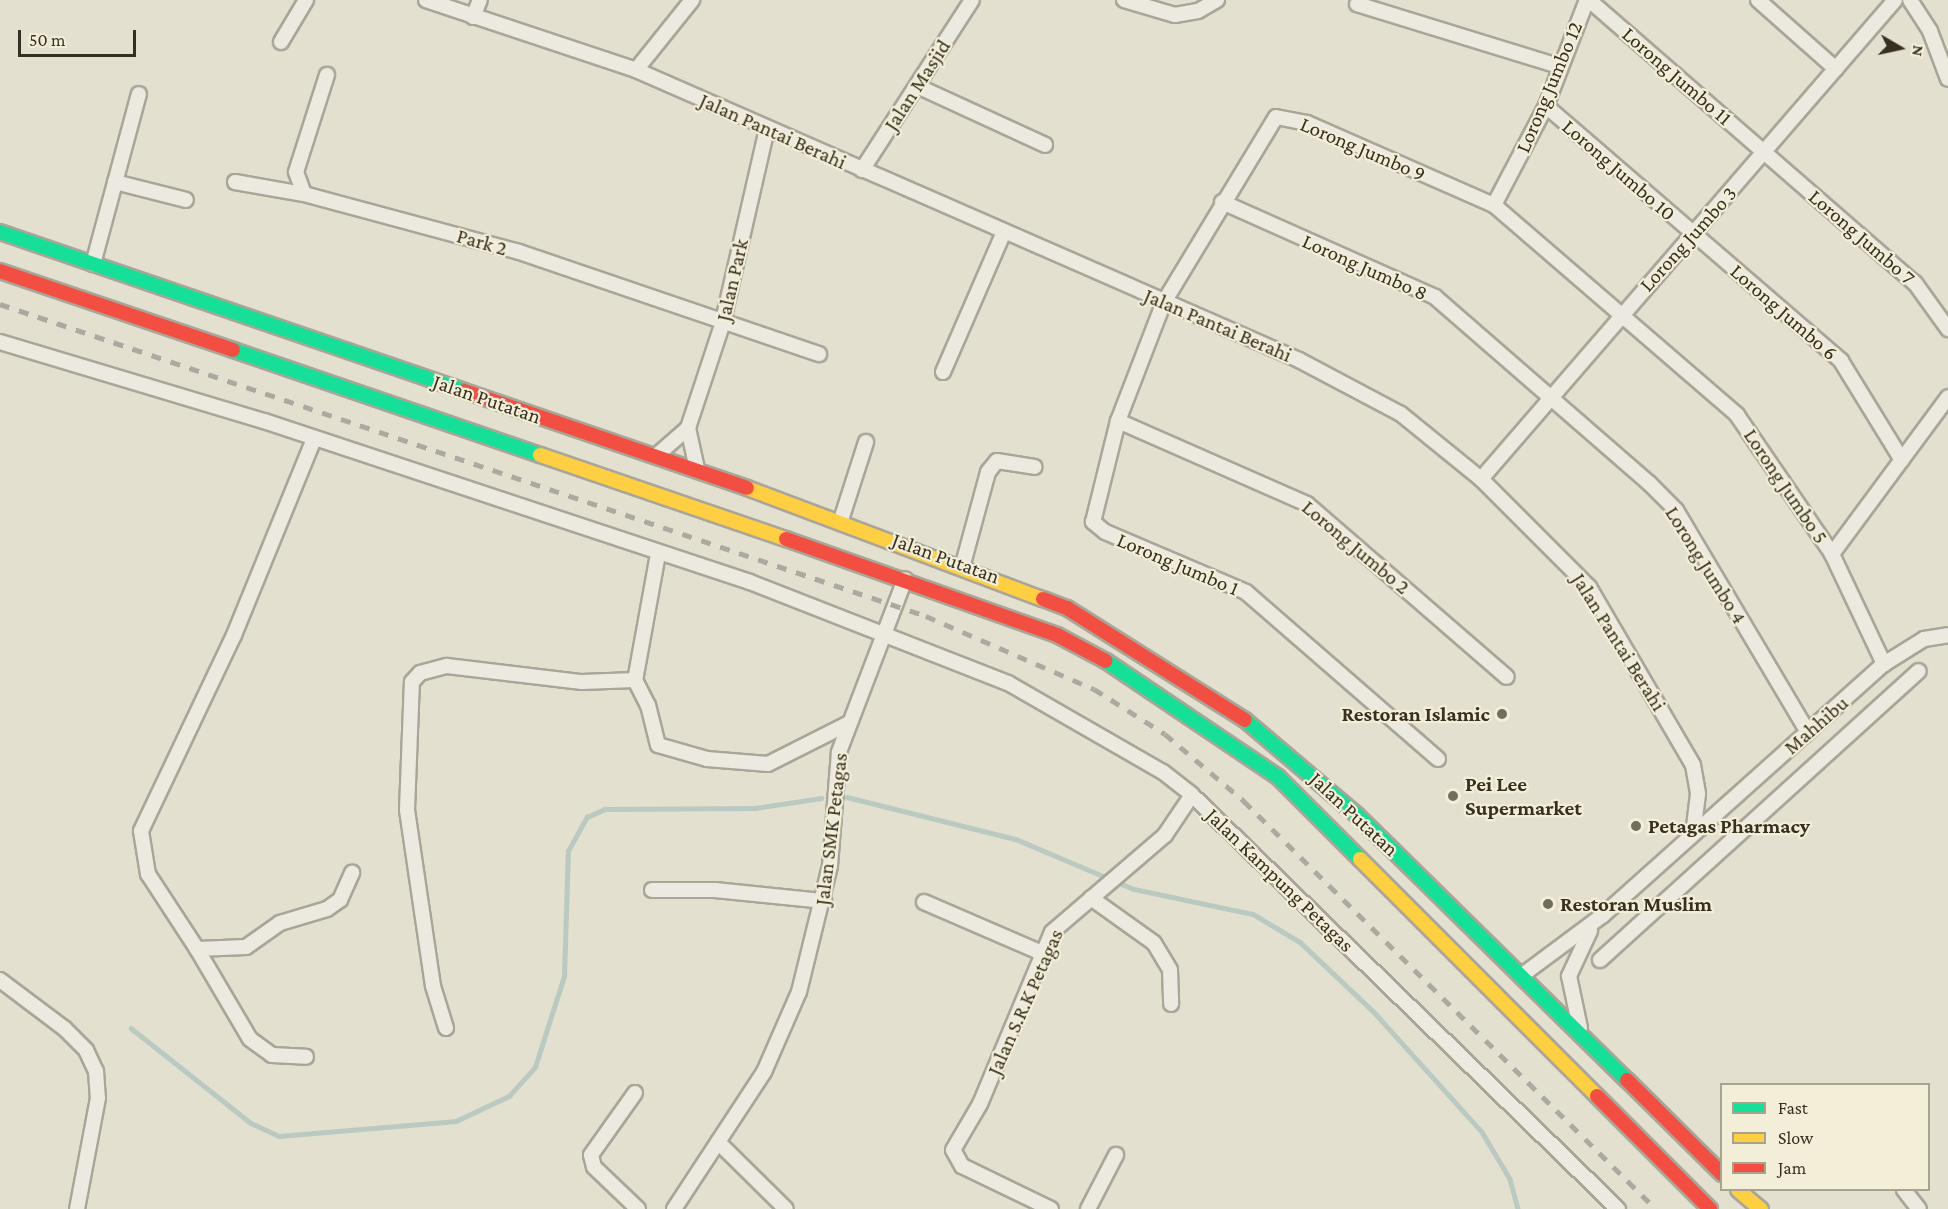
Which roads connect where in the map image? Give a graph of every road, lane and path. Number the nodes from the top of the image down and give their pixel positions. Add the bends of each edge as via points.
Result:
1 (306, 0) edge
2 (426, 0) edge
3 (480, 0) edge
4 (692, 0) edge
5 (972, 0) edge
6 (1124, 0) edge
7 (1217, 0) edge
8 (1588, 0) edge
9 (1758, 0) edge
10 (1895, 0) edge
11 (1910, 0) edge
12 (1357, 4) dead end
13 (473, 17) junction
14 (280, 42) dead end
15 (1559, 66) junction
16 (1836, 69) junction
17 (636, 70) junction
18 (327, 75) dead end
19 (1948, 79) edge
20 (917, 86) junction
21 (139, 94) dead end
22 (1546, 106) junction
23 (767, 129) junction
24 (1045, 145) dead end
25 (1766, 153) junction
26 (862, 170) junction
27 (115, 182) junction
28 (235, 182) dead end
29 (304, 194) junction
30 (186, 200) dead end
31 (1222, 202) junction
32 (1494, 205) junction
33 (0, 232) edge
34 (1005, 232) junction
35 (1693, 234) junction
36 (93, 264) junction
37 (0, 271) edge
38 (1164, 302) junction
39 (1621, 314) junction
40 (722, 325) junction
41 (1948, 329) edge
42 (0, 342) edge
43 (819, 354) dead end
44 (943, 372) dead end
45 (1550, 397) junction
46 (1948, 397) edge
47 (1118, 421) junction
48 (688, 428) junction
49 (314, 439) junction
50 (866, 442) dead end
51 (656, 456) junction
52 (1902, 460) junction
53 (1035, 467) dead end
54 (697, 470) junction
55 (1481, 479) junction
56 (841, 520) junction
57 (658, 554) junction
58 (1832, 554) junction
59 (963, 564) junction
60 (905, 579) junction
61 (1948, 634) edge
62 (882, 635) junction
63 (1879, 669) junction
64 (1919, 670) dead end
65 (1507, 677) dead end
66 (634, 680) junction
67 (1889, 696) junction
68 (849, 723) junction
69 (1808, 732) junction
70 (1438, 759) dead end
71 (1192, 795) junction
72 (1693, 833) junction
73 (352, 873) dead end
74 (652, 890) dead end
75 (1091, 898) junction
76 (824, 901) junction
77 (924, 902) dead end
78 (1603, 915) junction
79 (197, 949) junction
80 (1042, 953) junction
81 (1600, 960) dead end
82 (1521, 976) junction
83 (0, 980) edge
84 (1171, 1004) dead end
85 (446, 1028) dead end
86 (1582, 1035) junction
87 (306, 1057) dead end
88 (634, 1093) dead end
89 (718, 1142) junction
90 (1116, 1155) dead end
91 (1720, 1172) edge
92 (1682, 1182) junction
93 (1739, 1191) edge
94 (1905, 1191) edge
95 (77, 1209) edge
96 (638, 1209) edge
97 (674, 1209) edge
98 (786, 1209) edge
99 (1051, 1209) edge
100 (1088, 1209) edge
101 (1618, 1209) edge
102 (1700, 1209) edge
103 (1710, 1209) edge
104 (1761, 1209) edge
105 (1919, 1209) edge

1 - 14 street
2 - 13 street, Jalan Pantai Berahi
3 - 13 street
4 - 17 street
5 - 20 street, Jalan Masjid
6 - 7 street via 1175,15 1198,11
8 - 15 street, Lorong Jumbo 12
8 - 25 street, Lorong Jumbo 11
9 - 16 street
10 - 16 street, Lorong Jumbo 3
11 - 19 street via 1930,31
12 - 15 street
13 - 17 street, Jalan Pantai Berahi
15 - 22 street, Lorong Jumbo 12
16 - 25 street, Lorong Jumbo 3
17 - 23 street, Jalan Pantai Berahi
18 - 29 street via 296,172
20 - 24 street
20 - 26 street, Jalan Masjid
21 - 27 street
22 - 32 street, Lorong Jumbo 12
22 - 35 street, Lorong Jumbo 10
23 - 26 street, Jalan Pantai Berahi
23 - 40 street, Jalan Park
25 - 35 street, Lorong Jumbo 3
25 - 41 street, Lorong Jumbo 7 via 1927,294
26 - 34 street, Jalan Pantai Berahi
27 - 30 street
27 - 36 street
28 - 29 street, Park 2
29 - 40 street, Park 2 via 519,252
31 - 32 street, Lorong Jumbo 9 via 1266,127 1284,117
31 - 38 street, Lorong Jumbo 9
31 - 45 street, Lorong Jumbo 8 via 1420,288
32 - 39 street, Lorong Jumbo 9
33 - 36 highway, Jalan Putatan
34 - 38 street, Jalan Pantai Berahi
34 - 44 street
35 - 39 street, Lorong Jumbo 3
35 - 52 street, Lorong Jumbo 6 via 1841,361
36 - 51 highway, Jalan Putatan
37 - 60 highway, Jalan Putatan
38 - 47 street, Lorong Jumbo 1
38 - 55 street, Jalan Pantai Berahi via 1364,393 1418,426
39 - 45 street, Lorong Jumbo 3
39 - 58 street, Lorong Jumbo 5 via 1751,431
40 - 43 street, Park 2
40 - 48 street, Jalan Park
42 - 49 street, Jalan Kampung Petagas
45 - 55 street, Lorong Jumbo 3
45 - 69 street, Lorong Jumbo 4 via 1676,510
46 - 52 street
47 - 65 street, Lorong Jumbo 2 via 1307,504
47 - 70 street, Lorong Jumbo 1 via 1093,507 1097,527 1246,592
48 - 51 street
48 - 54 street
49 - 57 street, Jalan Kampung Petagas
49 - 79 street via 234,635 141,831 148,874
50 - 56 street
51 - 54 highway, Jalan Putatan
52 - 58 street
53 - 59 street via 996,461 988,472
54 - 56 highway, Jalan Putatan
55 - 72 street, Jalan Pantai Berahi via 1589,587 1693,765 1698,794
56 - 59 highway, Jalan Putatan
57 - 62 street, Jalan Kampung Petagas via 750,582
57 - 66 street
58 - 63 street, Lorong Jumbo 5
59 - 82 highway, Jalan Putatan via 1032,591 1124,639 1262,730
60 - 62 street, Jalan SMK Petagas
60 - 92 highway, Jalan Putatan via 1057,635 1122,670 1246,752 1339,837
61 - 63 street, Mahhibu via 1924,639
62 - 68 street, Jalan SMK Petagas
62 - 71 street, Jalan Kampung Petagas via 1008,683 1163,772
63 - 67 street, Lorong Jumbo 5
63 - 69 street, Mahhibu
64 - 67 street
66 - 68 street via 648,705 658,745 707,759 768,764
66 - 85 street via 582,682 447,666 420,673 412,682 407,810 433,987
67 - 81 street
68 - 76 street, Jalan SMK Petagas via 836,778
69 - 72 street, Mahhibu
71 - 75 street, Jalan S.R.K Petagas via 1165,835
71 - 101 street, Jalan Kampung Petagas
72 - 78 street
73 - 79 street via 340,900 327,909 280,922 246,947
74 - 76 street via 715,890
75 - 80 street, Jalan S.R.K Petagas via 1061,920
75 - 84 street via 1154,943 1170,970
76 - 89 street, Jalan SMK Petagas via 784,1032
77 - 80 street
78 - 82 street
78 - 86 street via 1579,946 1569,976
79 - 87 street via 250,1039 272,1055
80 - 99 street, Jalan S.R.K Petagas via 997,1067 953,1150 962,1166
82 - 86 highway, Jalan Putatan
83 - 95 street via 64,1028 86,1050 96,1071 98,1098
86 - 91 highway, Jalan Putatan
88 - 96 street via 591,1155 594,1167
89 - 97 street, Jalan SMK Petagas
89 - 98 street
90 - 100 street
92 - 102 highway
92 - 103 highway, Jalan Putatan
93 - 104 highway
94 - 105 street

